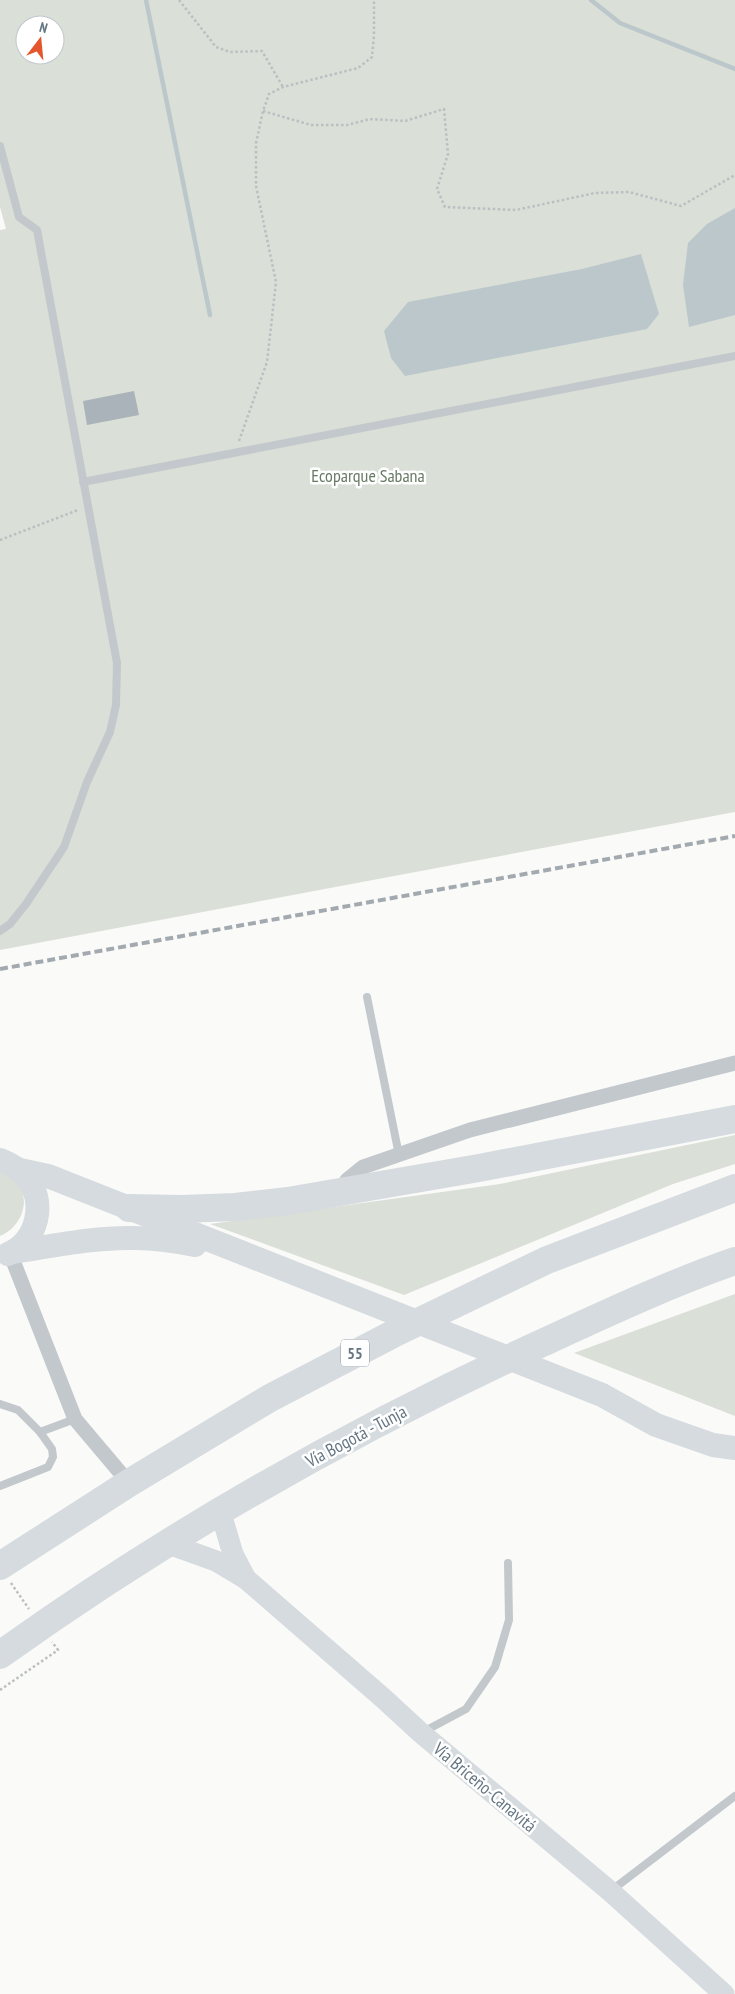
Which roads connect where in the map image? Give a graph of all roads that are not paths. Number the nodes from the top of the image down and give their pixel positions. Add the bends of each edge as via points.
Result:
1 (0, 146) edge
2 (735, 356) edge
3 (83, 482) junction
4 (0, 930) edge
5 (367, 997) dead end
6 (735, 1063) edge
7 (735, 1119) edge
8 (399, 1155) junction
9 (10, 1165) edge
10 (735, 1188) edge
11 (340, 1193) junction
12 (129, 1208) junction
13 (8, 1254) edge
14 (254, 1258) junction
15 (735, 1260) edge
16 (0, 1404) edge
17 (75, 1419) junction
18 (40, 1432) junction
19 (735, 1448) edge
20 (129, 1483) junction
21 (0, 1486) edge
22 (220, 1510) junction
23 (166, 1543) junction
24 (508, 1563) dead end
25 (0, 1566) edge
26 (246, 1579) junction
27 (0, 1655) edge
28 (422, 1734) junction
29 (735, 1796) edge
30 (610, 1892) junction
31 (712, 1990) edge

1 - 3 lane via 19,217 36,230
2 - 3 lane
3 - 4 lane via 117,663 116,705 110,732 64,847 10,924
5 - 8 lane
6 - 8 street via 470,1130
7 - 11 highway
8 - 11 street via 356,1172
9 - 12 main road via 48,1176
9 - 13 main road via 32,1185 38,1213 28,1239
10 - 20 highway, 55 via 547,1260 392,1334 270,1398
11 - 12 highway via 235,1207
12 - 14 main road
13 - 14 main road via 94,1240 134,1238 166,1239 205,1247 240,1261
13 - 17 street
14 - 19 main road via 602,1395 656,1425 713,1445
15 - 22 highway, Vía Bogotá - Tunja via 462,1379
16 - 18 lane via 18,1410
17 - 18 lane
17 - 20 street
18 - 21 lane via 52,1450 53,1457 48,1466
20 - 25 highway, 55
22 - 23 highway, Vía Bogotá - Tunja
22 - 26 main road via 230,1547
23 - 26 main road via 200,1554
23 - 27 highway, Vía Bogotá - Tunja
24 - 28 lane via 509,1620 495,1667 466,1709
26 - 28 main road, Vía Briceño-Canavitá
28 - 30 main road, Vía Briceño-Canavitá
29 - 30 lane
30 - 31 main road, Vía Briceño-Canavitá

